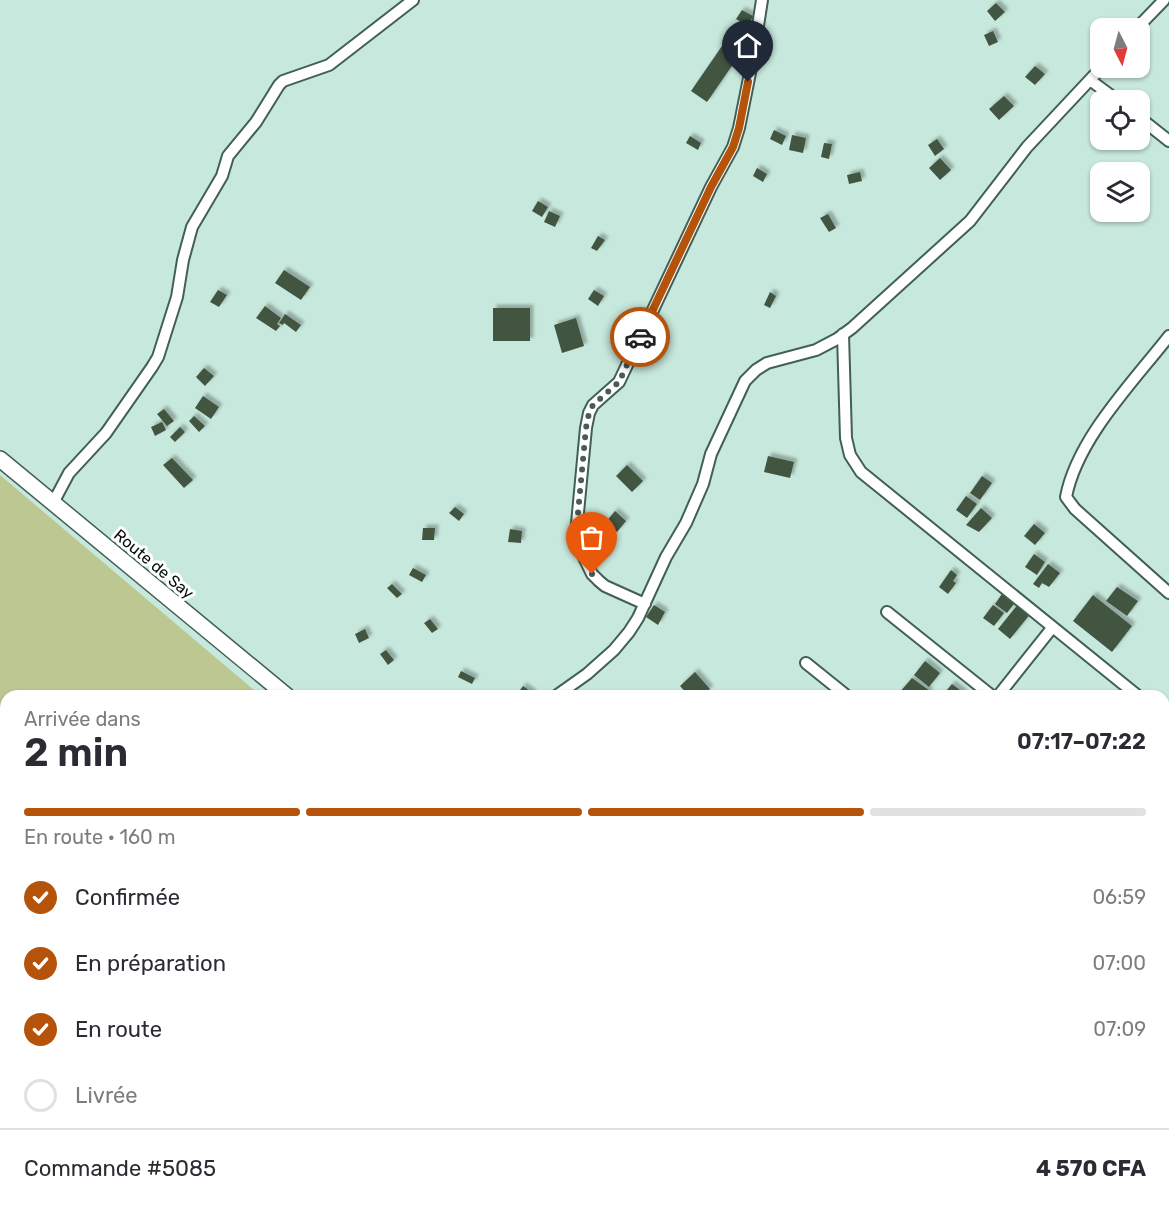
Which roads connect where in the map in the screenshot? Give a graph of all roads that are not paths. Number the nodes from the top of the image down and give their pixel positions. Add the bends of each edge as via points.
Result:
1 (413, 0) edge
2 (762, 0) edge
3 (1164, 0) edge
4 (1147, 18) edge
5 (1090, 80) joint
6 (1104, 90) edge
7 (1150, 126) edge
8 (1169, 141) edge
9 (843, 334) junction
10 (1169, 336) edge
11 (0, 459) edge
12 (53, 503) junction
13 (1169, 592) edge
14 (645, 604) junction
15 (887, 612) dead end
16 (1052, 628) junction
17 (806, 663) dead end
18 (280, 690) edge
19 (564, 690) edge
20 (840, 690) edge
21 (984, 690) edge
22 (1003, 690) edge
23 (1130, 690) edge

1 - 12 street via 329,65 279,85 228,156 222,176 192,227 177,297 158,357 106,433 72,468
2 - 14 street via 733,147 619,382 593,405 586,428 578,544 599,581
3 - 4 street
5 - 6 street
5 - 9 street via 1027,147 970,221
7 - 8 street
9 - 14 street via 816,350 767,363 745,381 711,454 704,484
9 - 16 street via 846,438 850,455 861,472
10 - 13 street via 1089,438 1066,497
11 - 12 main road, Route de Say
12 - 18 main road, Route de Say
14 - 19 street via 630,632 614,650
15 - 21 street
16 - 22 street
16 - 23 street
17 - 20 street

